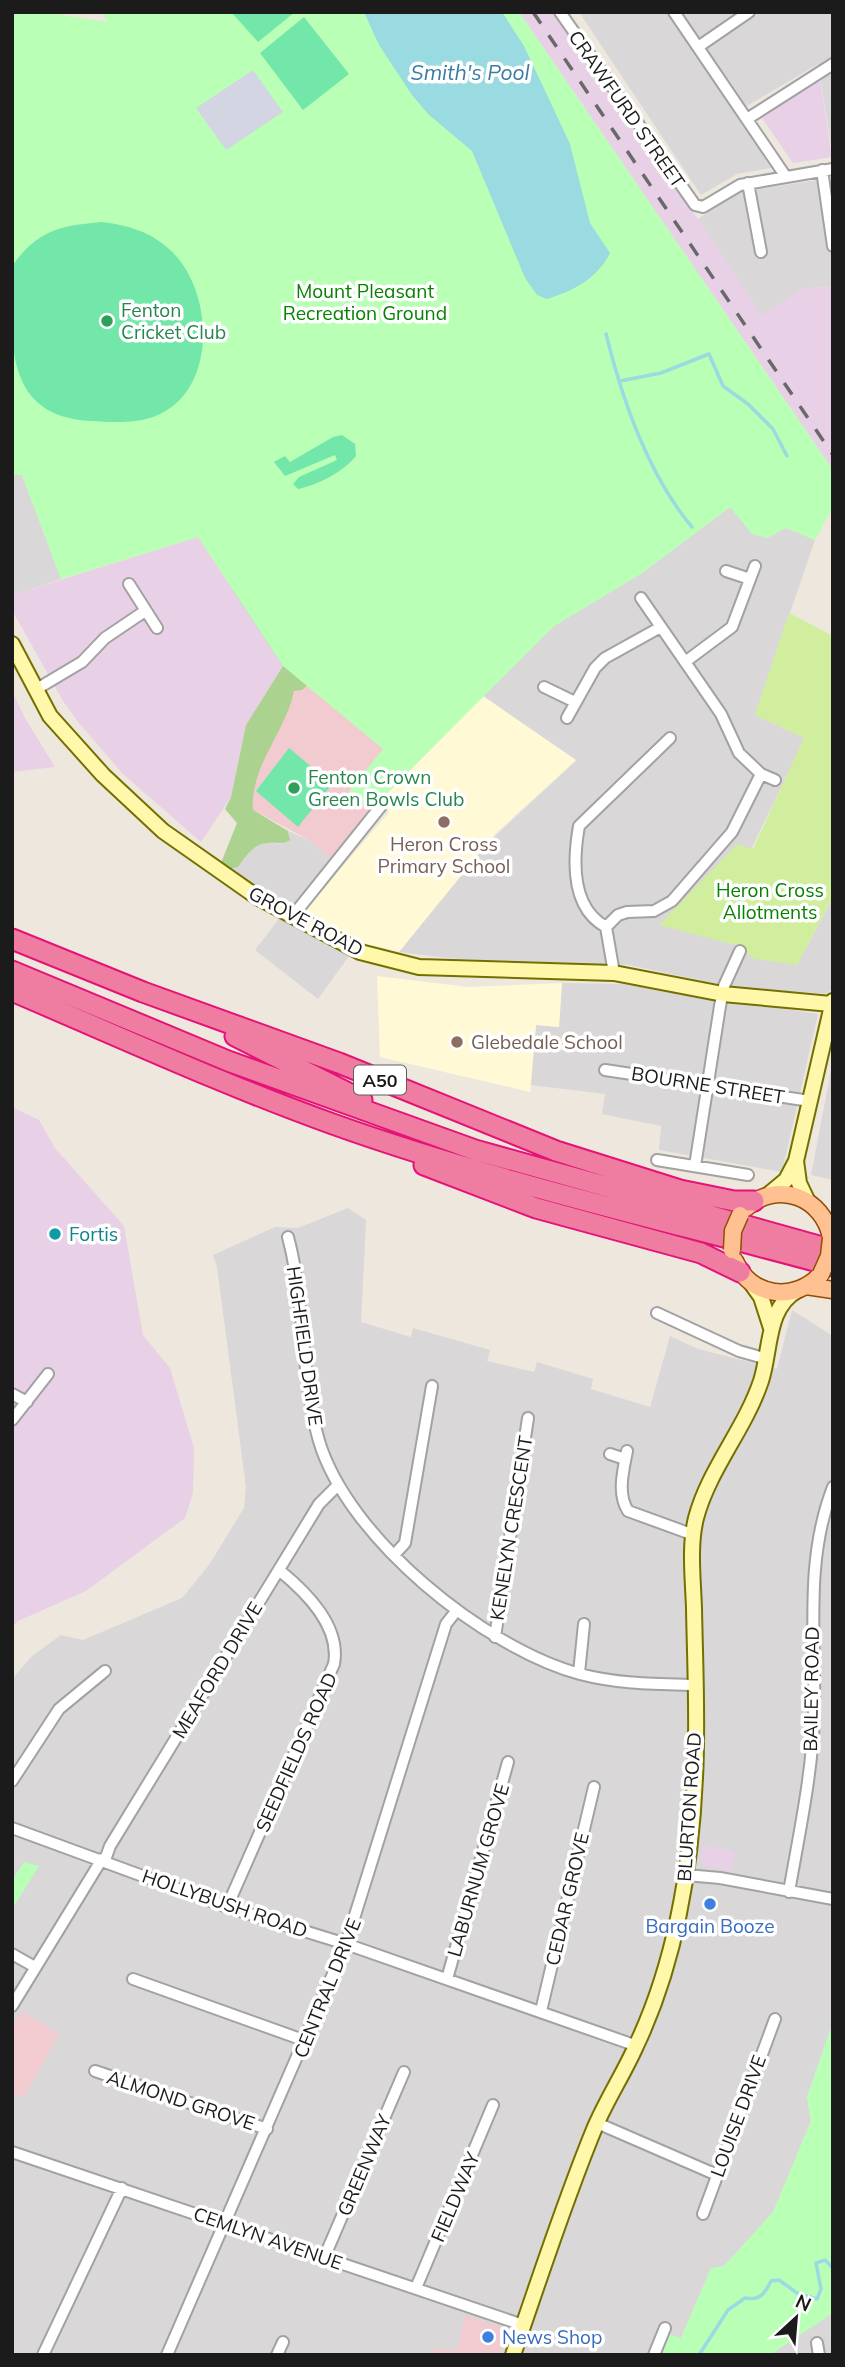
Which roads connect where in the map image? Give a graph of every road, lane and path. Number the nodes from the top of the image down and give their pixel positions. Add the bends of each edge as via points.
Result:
1 (560, 12) edge
2 (674, 12) edge
3 (749, 12) edge
4 (698, 47) junction
5 (833, 64) edge
6 (747, 120) junction
7 (828, 169) edge
8 (786, 177) junction
9 (748, 183) junction
10 (833, 246) edge
11 (761, 252) dead end
12 (755, 566) dead end
13 (726, 571) dead end
14 (750, 579) junction
15 (129, 584) dead end
16 (641, 598) dead end
17 (145, 611) junction
18 (157, 628) dead end
19 (659, 628) junction
20 (12, 644) edge
21 (685, 662) junction
22 (544, 687) dead end
23 (35, 690) junction
24 (575, 702) junction
25 (567, 718) dead end
26 (670, 738) dead end
27 (761, 774) junction
28 (775, 780) dead end
29 (381, 806) dead end
30 (292, 917) junction
31 (606, 927) junction
32 (12, 939) edge
33 (740, 951) dead end
34 (12, 971) edge
35 (614, 973) junction
36 (12, 991) edge
37 (143, 992) junction
38 (721, 1000) junction
39 (832, 1003) edge
40 (605, 1070) dead end
41 (708, 1086) junction
42 (810, 1101) junction
43 (331, 1123) junction
44 (657, 1160) dead end
45 (796, 1160) junction
46 (695, 1166) junction
47 (545, 1172) junction
48 (747, 1175) dead end
49 (754, 1204) junction
50 (820, 1210) edge
51 (288, 1237) dead end
52 (832, 1244) edge
53 (827, 1270) edge
54 (746, 1277) junction
55 (802, 1288) junction
56 (833, 1290) edge
57 (657, 1314) dead end
58 (771, 1328) junction
59 (767, 1359) junction
60 (48, 1374) dead end
61 (432, 1386) dead end
62 (12, 1394) edge
63 (27, 1402) junction
64 (527, 1418) dead end
65 (12, 1420) edge
66 (610, 1454) dead end
67 (337, 1486) junction
68 (833, 1487) edge
69 (694, 1535) junction
70 (395, 1554) junction
71 (279, 1570) junction
72 (457, 1610) junction
73 (584, 1623) dead end
74 (495, 1637) junction
75 (105, 1671) dead end
76 (579, 1674) junction
77 (695, 1685) junction
78 (508, 1762) dead end
79 (12, 1781) edge
80 (594, 1787) dead end
81 (12, 1828) edge
82 (104, 1860) junction
83 (686, 1875) junction
84 (789, 1892) junction
85 (833, 1899) edge
86 (227, 1907) junction
87 (346, 1944) junction
88 (12, 1954) edge
89 (35, 1967) junction
90 (133, 1979) dead end
91 (447, 1979) junction
92 (12, 2006) edge
93 (541, 2011) junction
94 (775, 2019) dead end
95 (306, 2041) junction
96 (636, 2046) junction
97 (95, 2071) dead end
98 (404, 2072) dead end
99 (493, 2105) dead end
100 (597, 2123) junction
101 (267, 2129) junction
102 (12, 2152) edge
103 (717, 2175) junction
104 (122, 2188) junction
105 (703, 2214) dead end
106 (226, 2224) junction
107 (324, 2258) junction
108 (416, 2288) junction
109 (523, 2325) junction
110 (675, 2338) dead end
111 (282, 2342) dead end
112 (43, 2355) edge
113 (167, 2355) edge
114 (277, 2355) edge
115 (513, 2355) edge
116 (654, 2355) edge

1 - 9 street, CRAWFURD STREET via 695,205 703,207
2 - 4 street
3 - 4 street
4 - 6 street
5 - 6 street
6 - 8 street
7 - 8 street
7 - 10 street
8 - 9 street
9 - 11 street
12 - 14 street
13 - 14 street
14 - 21 street via 732,626
15 - 17 street
16 - 19 street
17 - 18 street
17 - 23 street via 105,638 82,662
19 - 21 street
19 - 24 street via 605,658
20 - 23 street, GROVE ROAD
21 - 27 street via 725,722 739,753
22 - 24 street
23 - 30 street, GROVE ROAD via 77,747 163,831 204,863
24 - 25 street
26 - 31 street via 579,826 576,884 579,895
27 - 28 street
27 - 31 street via 733,832 672,901 654,911 618,915
29 - 30 street
30 - 35 street, GROVE ROAD via 360,952 419,967
31 - 35 street
32 - 37 highway, A50
33 - 38 street
34 - 47 highway, A50 via 300,1088
35 - 38 street, GROVE ROAD
36 - 43 highway
37 - 47 highway, A50 via 365,1102
37 - 49 highway, A50 via 339,1063 556,1152 680,1191
38 - 39 street, GROVE ROAD
38 - 41 street
39 - 42 street
40 - 41 street, BOURNE STREET
41 - 42 street, BOURNE STREET
41 - 46 street
42 - 45 street
43 - 53 highway via 490,1174
43 - 54 highway via 505,1198 701,1253
44 - 46 street
45 - 49 street via 786,1180
45 - 50 street via 799,1183
46 - 48 street
47 - 52 highway, A50
49 - 50 main road, A50 via 785,1193
49 - 54 main road, bridge via 733,1231 732,1250
50 - 52 main road
51 - 67 street, HIGHFIELD DRIVE via 313,1416
52 - 53 main road, bridge
53 - 55 main road
54 - 55 main road via 775,1293
54 - 58 street, BLURTON ROAD via 761,1297
55 - 56 main road
55 - 58 street, BLURTON ROAD via 783,1304
57 - 59 street
58 - 59 street, BLURTON ROAD
59 - 69 street, BLURTON ROAD via 751,1408 700,1507
60 - 63 street
61 - 70 street via 405,1543
62 - 63 street
63 - 65 street
64 - 74 street, KENELYN CRESCENT
66 - 69 street via 626,1455 622,1495 628,1511
67 - 70 street, HIGHFIELD DRIVE
67 - 71 street, MEAFORD DRIVE via 319,1504
68 - 84 street, BAILEY ROAD via 821,1522 812,1585 812,1748
69 - 77 street, BLURTON ROAD
70 - 72 street, HIGHFIELD DRIVE
71 - 82 street, MEAFORD DRIVE
71 - 86 street, SEEDFIELDS ROAD via 309,1598 333,1635 336,1654
72 - 74 street, HIGHFIELD DRIVE
72 - 87 street, CENTRAL DRIVE via 446,1624
73 - 76 street
74 - 76 street, HIGHFIELD DRIVE
75 - 79 street via 60,1709
76 - 77 street, HIGHFIELD DRIVE via 645,1684
77 - 83 street, BLURTON ROAD via 695,1776
78 - 91 street, LABURNUM GROVE
80 - 93 street, CEDAR GROVE
81 - 82 street, HOLLYBUSH ROAD
82 - 86 street, HOLLYBUSH ROAD
82 - 89 street, MEAFORD DRIVE
83 - 84 street
83 - 96 street, BLURTON ROAD via 672,1940
84 - 85 street
86 - 87 street, HOLLYBUSH ROAD
87 - 91 street, HOLLYBUSH ROAD
87 - 95 street, CENTRAL DRIVE
88 - 89 street
89 - 92 street, MEAFORD DRIVE
90 - 95 street
91 - 93 street, HOLLYBUSH ROAD
93 - 96 street, HOLLYBUSH ROAD
94 - 103 street, LOUISE DRIVE
95 - 101 street, CENTRAL DRIVE
96 - 100 street, BLURTON ROAD
97 - 101 street, ALMOND GROVE
98 - 107 street, GREENWAY
99 - 108 street, FIELDWAY
100 - 103 street
100 - 109 street, BLURTON ROAD via 554,2230
101 - 106 street, CENTRAL DRIVE
102 - 104 street, CEMLYN AVENUE
103 - 105 street, LOUISE DRIVE
104 - 106 street, CEMLYN AVENUE
104 - 112 street
106 - 107 street, CEMLYN AVENUE
106 - 113 street, CENTRAL DRIVE
107 - 108 street, CEMLYN AVENUE
108 - 109 street, CEMLYN AVENUE
109 - 115 street, BLURTON ROAD
110 - 116 street via 664,2331
111 - 114 street

